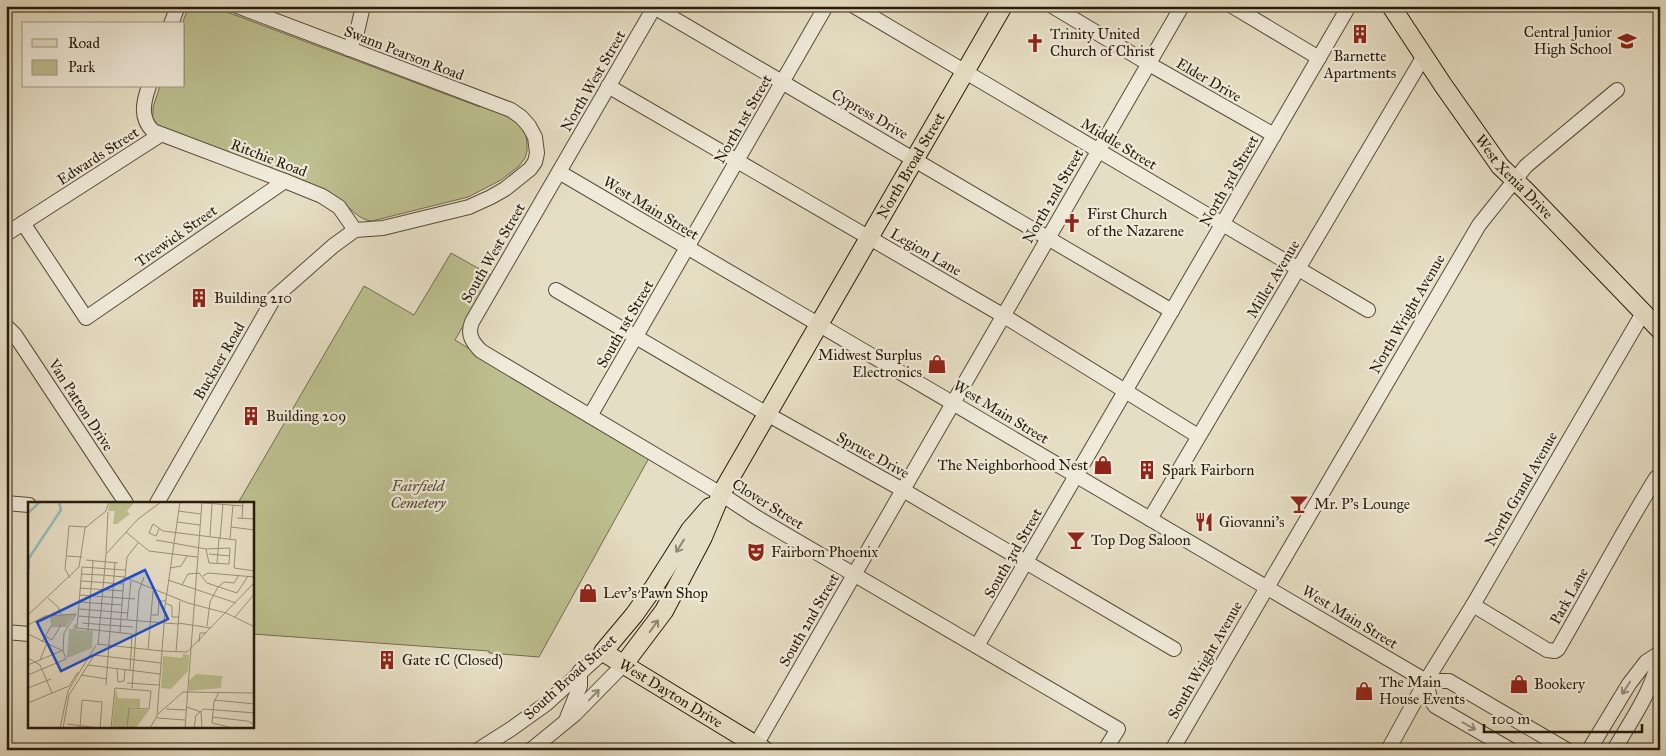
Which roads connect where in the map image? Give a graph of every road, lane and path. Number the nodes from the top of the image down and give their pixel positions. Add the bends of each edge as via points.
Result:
1 (178, 6) edge
2 (237, 6) edge
3 (363, 6) edge
4 (654, 6) edge
5 (826, 6) edge
6 (854, 6) edge
7 (1002, 6) edge
8 (1052, 6) edge
9 (1182, 6) edge
10 (1232, 6) edge
11 (1349, 6) edge
12 (1391, 6) edge
13 (172, 22) edge
14 (349, 49) junction
15 (1424, 56) junction
16 (1319, 58) junction
17 (1149, 64) junction
18 (964, 72) junction
19 (783, 82) junction
20 (608, 86) junction
21 (148, 88) edge
22 (1617, 90) dead end
23 (160, 135) junction
24 (1274, 135) junction
25 (1098, 151) junction
26 (914, 159) junction
27 (738, 161) junction
28 (559, 172) junction
29 (285, 180) junction
30 (1514, 181) junction
31 (23, 224) junction
32 (1223, 224) junction
33 (355, 230) junction
34 (6, 234) edge
35 (868, 238) junction
36 (1048, 238) junction
37 (688, 248) junction
38 (1298, 268) junction
39 (556, 290) dead end
40 (1368, 310) dead end
41 (1172, 311) junction
42 (1643, 313) junction
43 (1004, 316) junction
44 (819, 324) junction
45 (6, 326) edge
46 (1660, 330) edge
47 (637, 337) junction
48 (481, 351) joint
49 (1126, 392) junction
50 (954, 403) junction
51 (767, 414) junction
52 (590, 416) junction
53 (1198, 436) junction
54 (1076, 476) junction
55 (1660, 476) edge
56 (903, 490) junction
57 (721, 494) junction
58 (125, 502) edge
59 (158, 502) edge
60 (6, 503) edge
61 (28, 505) edge
62 (1150, 518) junction
63 (1026, 562) junction
64 (854, 574) junction
65 (1267, 587) junction
66 (1473, 605) junction
67 (6, 632) edge
68 (28, 634) edge
69 (977, 646) junction
70 (1174, 649) dead end
71 (603, 652) junction
72 (1660, 653) edge
73 (624, 664) junction
74 (580, 671) junction
75 (1426, 681) junction
76 (564, 723) junction
77 (758, 748) edge
78 (478, 750) edge
79 (532, 750) edge
80 (1105, 750) edge
81 (1172, 750) edge
82 (1388, 750) edge
83 (1511, 750) edge
84 (1567, 750) edge
85 (1589, 750) edge
86 (1614, 750) edge

1 - 13 street
2 - 14 street, Swann Pearson Road
3 - 14 street
4 - 19 street, Cypress Drive
4 - 20 street, North West Street
5 - 19 street, North 1st Street
6 - 18 street, Middle Street
7 - 18 main road, North Broad Street
8 - 17 street, Elder Drive
9 - 17 street, North 2nd Street
10 - 16 street
11 - 16 street, North 3rd Street
12 - 15 main road, West Xenia Drive
14 - 33 street, Swann Pearson Road via 511,110 529,126 535,137 537,153 528,172 481,202 383,228
15 - 30 main road, West Xenia Drive via 1500,166
15 - 38 street, Miller Avenue
16 - 24 street, North 3rd Street
17 - 24 street, Elder Drive
17 - 25 street, North 2nd Street
18 - 25 street, Middle Street
18 - 26 main road, North Broad Street
19 - 26 street, Cypress Drive
19 - 27 street, North 1st Street
20 - 27 street, Legion Lane
20 - 28 street, North West Street
21 - 23 street, Edwards Street via 144,115 147,125
22 - 30 street, North Wright Avenue via 1526,166
23 - 29 street, Ritchie Road
23 - 31 street, Edwards Street
24 - 32 street, North 3rd Street
25 - 32 street, Middle Street
25 - 36 street, North 2nd Street
26 - 35 main road, North Broad Street
26 - 36 street, Cypress Drive
27 - 35 street, Legion Lane
27 - 37 street, North 1st Street
28 - 37 street, West Main Street
28 - 48 street, South West Street via 472,322 471,340
29 - 31 street, Treewick Street via 86,318
29 - 33 street, Ritchie Road via 340,207
30 - 42 main road, West Xenia Drive
30 - 65 street, North Wright Avenue via 1469,240
31 - 34 street, Edwards Street
32 - 38 street, Middle Street
32 - 41 street, North 3rd Street
33 - 59 street, Buckner Road via 274,298
35 - 43 street, Legion Lane
35 - 44 main road, North Broad Street
36 - 41 street, Cypress Drive
36 - 43 street, North 2nd Street
37 - 44 street, West Main Street
37 - 47 street, South 1st Street
38 - 40 street, Middle Street
38 - 53 street, Miller Avenue
39 - 47 street, Spruce Drive
41 - 49 street, North 3rd Street
42 - 46 main road, West Xenia Drive
42 - 66 street, North Grand Avenue
43 - 49 street, Legion Lane
43 - 50 street, North 2nd Street
44 - 50 street, West Main Street
44 - 51 main road, South Broad Street
45 - 58 street, Van Patton Drive
47 - 51 street, Spruce Drive
47 - 52 street, South 1st Street
48 - 52 street, Clover Street
49 - 53 street, Legion Lane
49 - 54 street, North 3rd Street
50 - 54 street, West Main Street
50 - 56 street, South 2nd Street
51 - 56 street, Spruce Drive
51 - 57 main road, South Broad Street
52 - 57 street, Clover Street
53 - 62 street, Miller Avenue
54 - 62 street, West Main Street
54 - 63 street, South 3rd Street
55 - 66 street, Park Lane via 1627,524 1558,649 1547,650
56 - 63 street, Spruce Drive
56 - 64 street, South 2nd Street
57 - 64 street, Clover Street
57 -> 71 main road, South Broad Street via 690,530 639,608
73 -> 57 main road, South Broad Street via 664,611 703,537
60 - 61 street
62 - 65 street, West Main Street
63 - 69 street, South 3rd Street
63 - 70 street, Spruce Drive
64 - 69 street, Clover Street
64 - 77 street, South 2nd Street
65 - 75 street, West Main Street
65 - 81 street, South Wright Avenue
66 - 75 street, North Grand Avenue
67 - 68 street
69 - 80 street, Clover Street via 1118,729
71 - 73 main road, West Dayton Drive
71 - 74 street, South Broad Street
72 -> 85 street via 1646,662 1629,684
72 - 86 street via 1646,696
76 -> 73 street, South Broad Street
73 - 77 main road, West Dayton Drive
74 - 76 street via 580,686
74 - 78 street, South Broad Street via 546,704
75 - 82 street, North Grand Avenue
75 -> 83 street via 1435,706
75 - 84 street, West Main Street via 1449,681
76 - 79 street, South Broad Street

